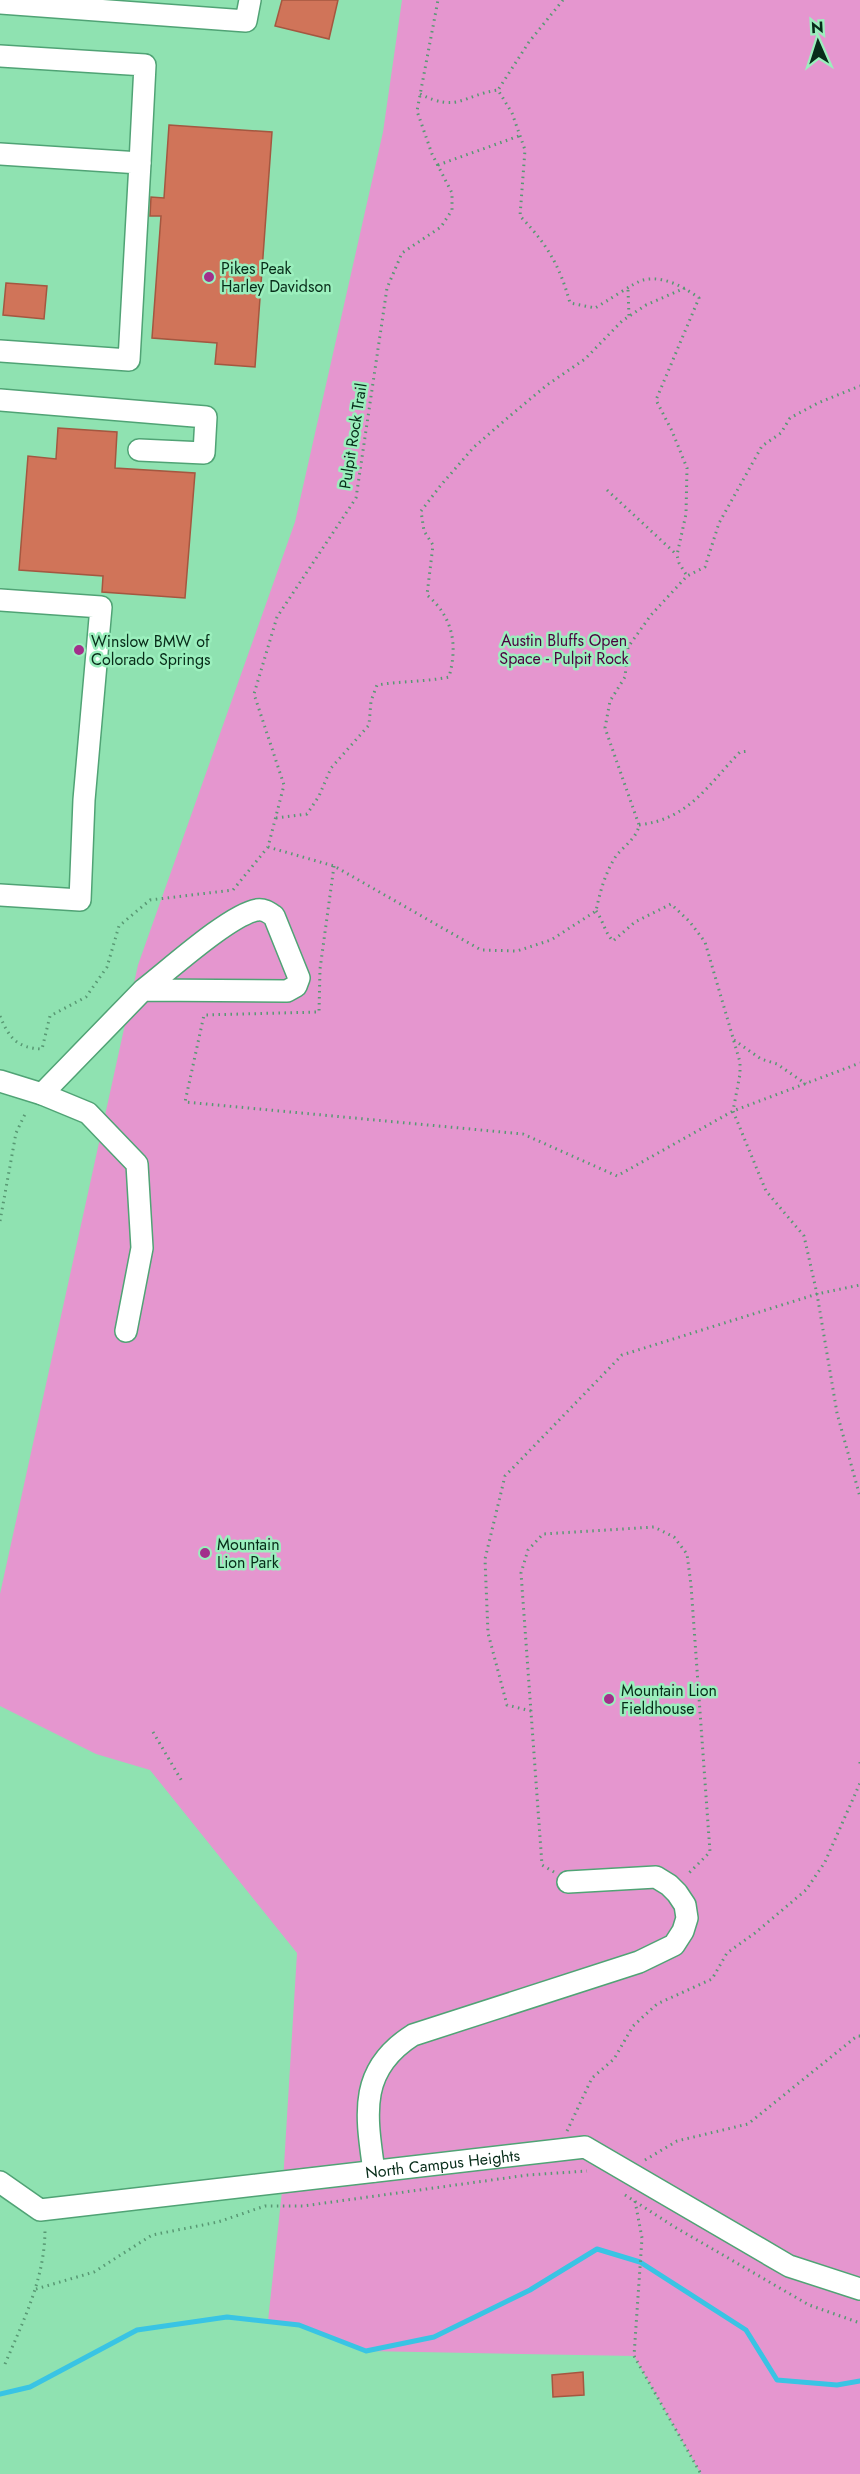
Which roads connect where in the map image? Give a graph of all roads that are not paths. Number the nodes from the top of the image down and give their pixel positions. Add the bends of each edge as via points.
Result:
1 (250, 0) edge
2 (0, 3) edge
3 (0, 56) edge
4 (0, 154) edge
5 (140, 163) junction
6 (0, 351) edge
7 (0, 400) edge
8 (139, 450) dead end
9 (0, 600) edge
10 (0, 895) edge
11 (143, 990) junction
12 (0, 1081) edge
13 (42, 1094) junction
14 (126, 1331) dead end
15 (568, 1881) road end
16 (374, 2171) junction
17 (0, 2182) edge
18 (860, 2289) edge

1 - 2 street via 246,21
3 - 5 street via 145,65
4 - 5 street
5 - 6 street via 129,360
7 - 8 street via 206,417 204,453
9 - 10 street via 101,607 84,800 80,900
11 - 11 street via 287,991 296,986 299,978 274,916 265,909 225,926
11 - 13 street
12 - 13 street
13 - 14 street via 88,1113 137,1164 142,1248
15 - 16 street via 656,1877 669,1884 685,1905 683,1931 674,1945 639,1962 413,2035 386,2056 373,2080 368,2111
16 - 17 street, North Campus Heights via 40,2210
16 - 18 street, North Campus Heights via 585,2147 623,2181 789,2266

